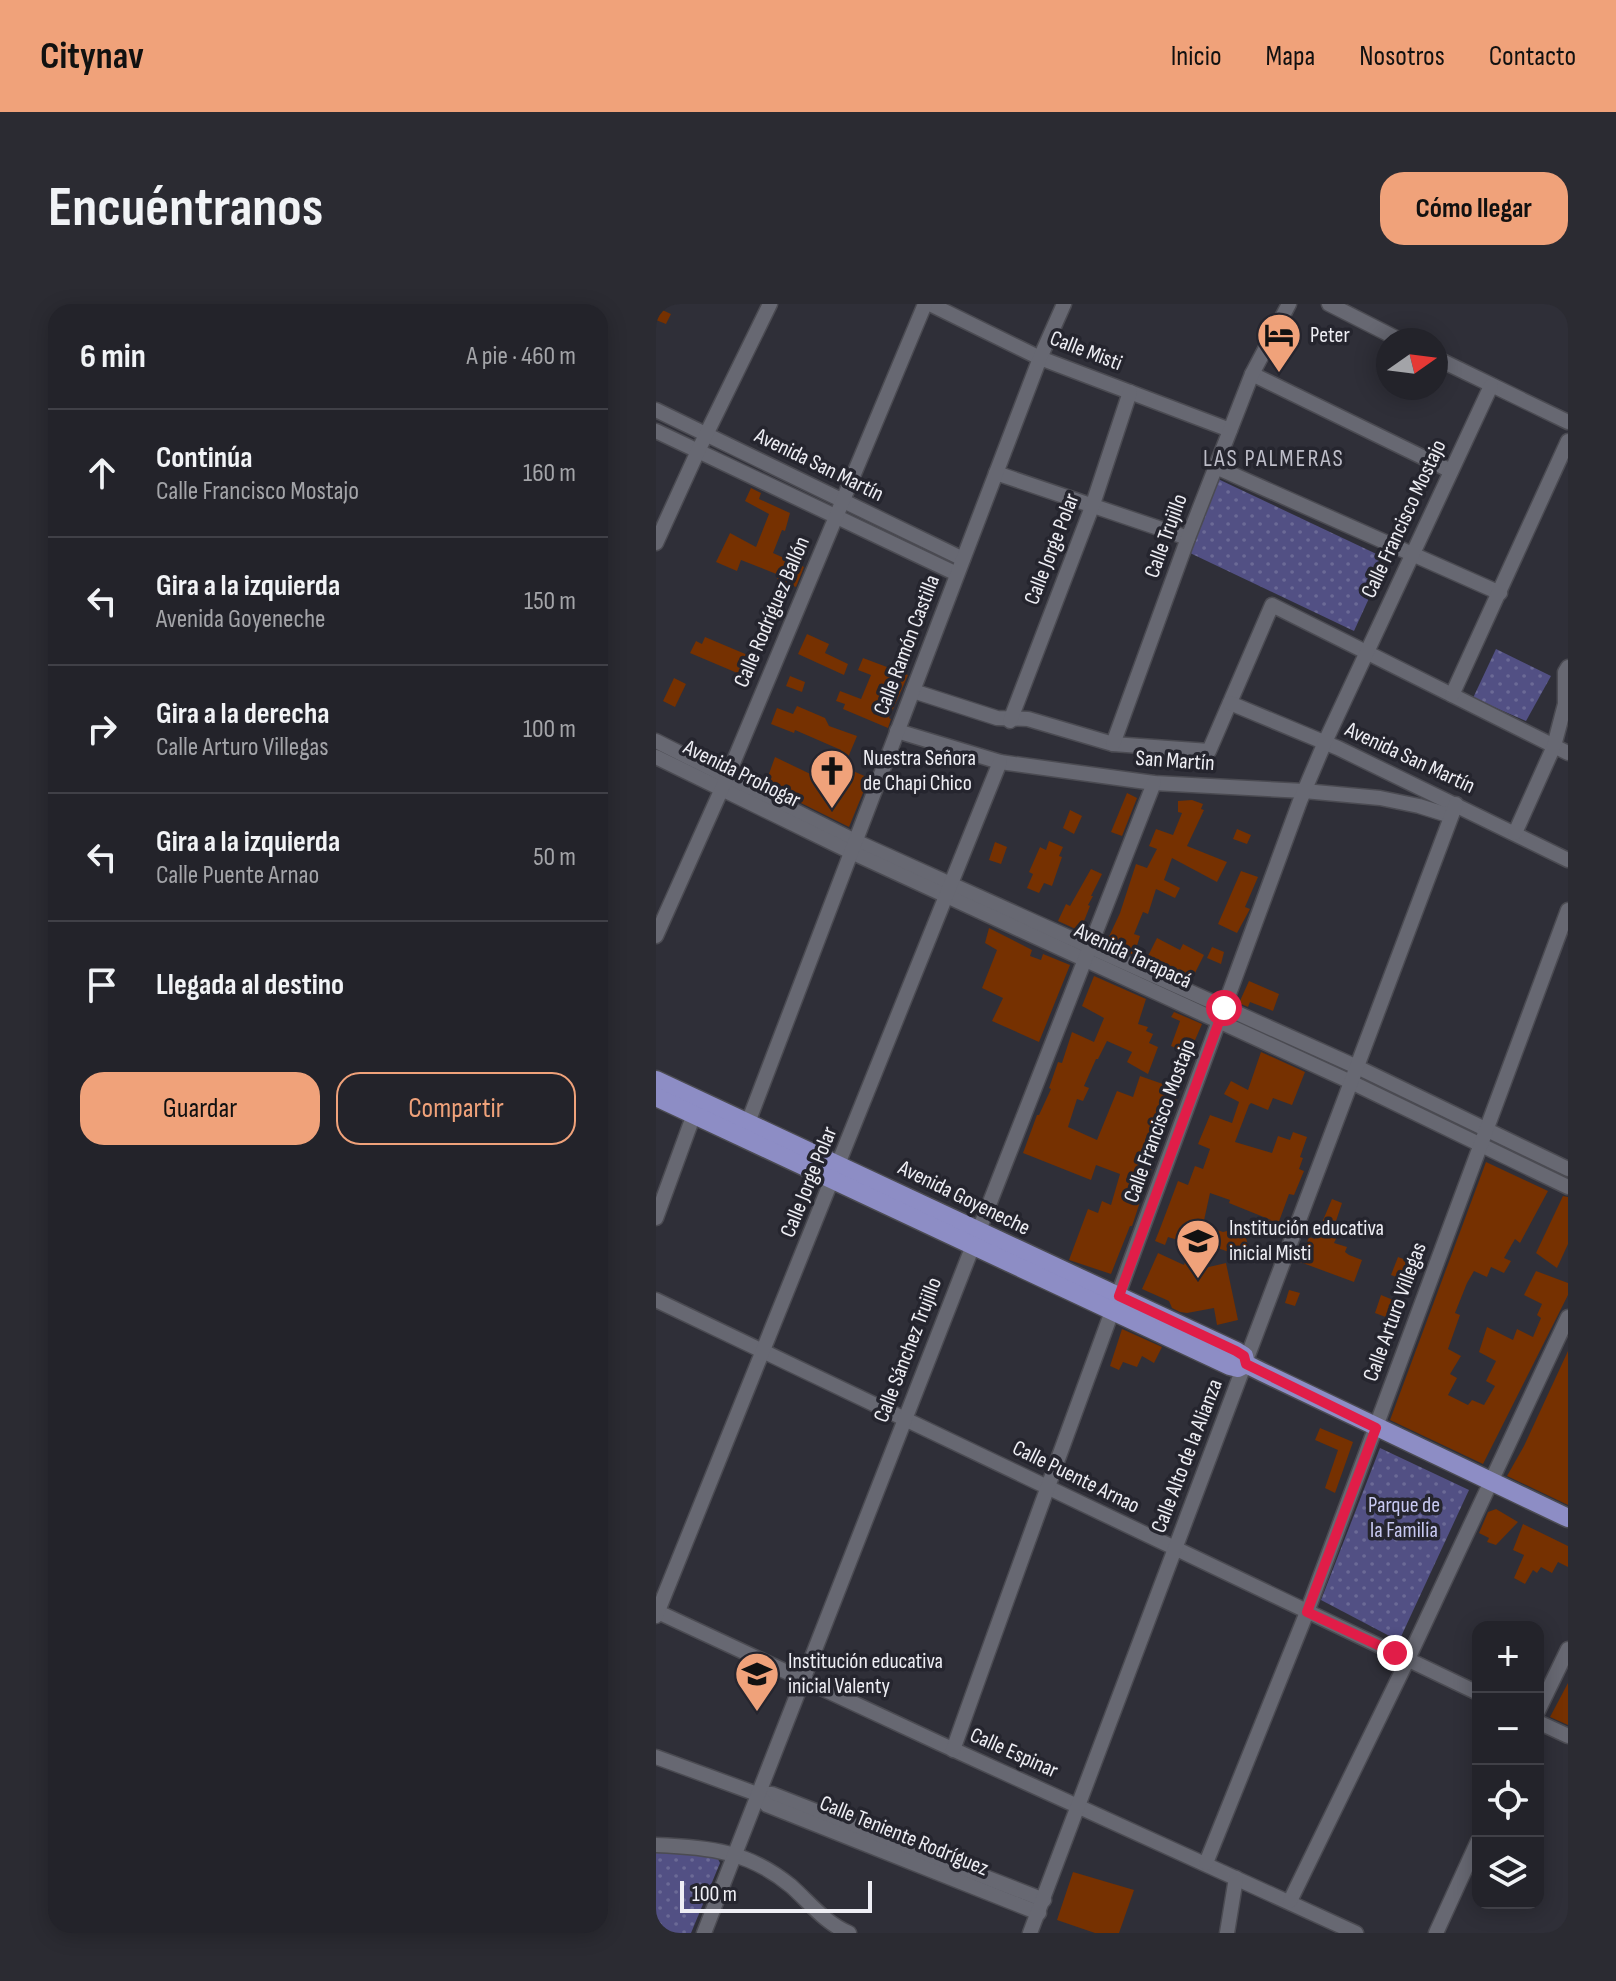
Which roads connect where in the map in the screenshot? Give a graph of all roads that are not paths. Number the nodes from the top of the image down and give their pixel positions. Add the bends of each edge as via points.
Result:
1 (770, 304) edge
2 (927, 304) edge
3 (1064, 304) edge
4 (1289, 304) edge
5 (1329, 304) edge
6 (1376, 328) edge
7 (1040, 358) junction
8 (1448, 364) edge
9 (1252, 374) junction
10 (1491, 386) junction
11 (1130, 392) junction
12 (656, 410) edge
13 (1568, 422) edge
14 (1230, 430) junction
15 (656, 431) edge
16 (706, 434) junction
17 (1568, 441) edge
18 (698, 451) junction
19 (1216, 467) junction
20 (1451, 471) junction
21 (996, 473) junction
22 (843, 500) junction
23 (1092, 507) junction
24 (835, 516) junction
25 (1188, 538) junction
26 (656, 543) edge
27 (1412, 556) junction
28 (963, 559) junction
29 (957, 574) junction
30 (1500, 593) junction
31 (1367, 652) junction
32 (1568, 667) edge
33 (913, 691) junction
34 (1452, 695) junction
35 (1230, 703) junction
36 (1010, 721) junction
37 (897, 731) junction
38 (656, 741) edge
39 (1325, 742) junction
40 (1113, 744) junction
41 (1554, 746) junction
42 (1568, 753) edge
43 (656, 757) edge
44 (1000, 762) junction
45 (725, 782) junction
46 (1154, 783) junction
47 (1304, 791) junction
48 (1454, 810) junction
49 (1515, 833) junction
50 (853, 846) junction
51 (1568, 860) edge
52 (950, 889) junction
53 (1568, 910) edge
54 (656, 936) edge
55 (1088, 953) junction
56 (1222, 1015) junction
57 (1357, 1067) junction
58 (656, 1080) edge
59 (1351, 1082) junction
60 (656, 1097) edge
61 (697, 1108) junction
62 (745, 1129) junction
63 (1486, 1130) junction
64 (1480, 1145) junction
65 (1568, 1169) edge
66 (836, 1172) junction
67 (1568, 1187) edge
68 (656, 1218) edge
69 (974, 1239) junction
70 (656, 1300) edge
71 (1116, 1304) junction
72 (1568, 1317) edge
73 (765, 1351) junction
74 (1246, 1364) junction
75 (906, 1418) junction
76 (1376, 1428) junction
77 (1490, 1481) junction
78 (1046, 1487) junction
79 (1568, 1518) edge
80 (1176, 1549) junction
81 (1307, 1612) junction
82 (657, 1613) edge
83 (1568, 1649) edge
84 (1408, 1659) junction
85 (804, 1679) junction
86 (1472, 1690) edge
87 (1544, 1699) edge
88 (1544, 1725) edge
89 (1568, 1736) edge
90 (953, 1750) junction
91 (656, 1757) edge
92 (757, 1794) junction
93 (1080, 1806) junction
94 (656, 1845) edge
95 (735, 1853) junction
96 (1472, 1854) edge
97 (1206, 1863) junction
98 (1236, 1878) junction
99 (1290, 1901) junction
100 (1042, 1906) junction
101 (830, 1929) edge
102 (704, 1933) edge
103 (849, 1933) edge
104 (1030, 1933) edge
105 (1227, 1933) edge
106 (1356, 1933) edge
107 (1436, 1933) edge

1 - 16 street
2 - 7 street, Calle Misti
2 - 22 street, Calle Rodríguez Ballón
3 - 7 street, Calle Ramón Castilla
4 - 9 street, Calle Trujillo
5 - 6 street
7 - 11 street, Calle Misti
7 - 21 street, Calle Ramón Castilla
8 - 10 street
9 - 14 street, Calle Trujillo
9 - 20 street
10 - 13 street
10 - 20 street, Calle Francisco Mostajo
11 - 14 street, Calle Misti
11 - 23 street, Calle Jorge Polar
12 - 16 street, Avenida San Martín
14 - 19 street, Calle Trujillo
15 - 18 street, Avenida San Martín
16 - 18 street
16 - 22 street, Avenida San Martín
17 - 30 street
18 - 24 street, Avenida San Martín
18 - 26 street
19 - 25 street, Calle Trujillo
19 - 27 street
20 - 27 street, Calle Francisco Mostajo
21 - 23 street
21 - 28 street, Calle Ramón Castilla
22 - 24 street, Calle Rodríguez Ballón
22 - 28 street, Avenida San Martín
23 - 25 street
23 - 36 street, Calle Jorge Polar
24 - 29 street, Avenida San Martín
24 - 45 street, Calle Rodríguez Ballón
25 - 40 street, Calle Trujillo
27 - 30 street
27 - 31 street, Calle Francisco Mostajo
28 - 29 street, Calle Ramón Castilla
29 - 33 street, Calle Ramón Castilla
30 - 34 street
31 - 34 street
31 - 35 street via 1272,605
31 - 39 street, Calle Francisco Mostajo
32 - 41 street
33 - 36 street
33 - 37 street, Calle Ramón Castilla
34 - 41 street
35 - 39 street, Avenida San Martín
35 - 40 street via 1209,751
36 - 40 street via 1028,719
37 - 44 street, San Martín
37 - 50 street, Calle Ramón Castilla
38 - 45 street, Avenida Prohogar
39 - 47 street, Calle Francisco Mostajo
39 - 48 street, Avenida San Martín
41 - 42 street
41 - 49 street
43 - 45 street, Avenida Prohogar
44 - 46 street, San Martín
44 - 52 street, Calle Jorge Polar
45 - 50 street, Avenida Prohogar
45 - 54 street, Calle Rodríguez Ballón
46 - 47 street, San Martín
46 - 55 street, Calle Sánchez Trujillo
47 - 48 street, San Martín
47 - 56 street, Calle Francisco Mostajo
48 - 49 street, Avenida San Martín
48 - 57 street, Calle Alto de la Alianza
49 - 51 street, Avenida San Martín
50 - 52 street, Avenida Tarapacá
50 - 62 street, Calle Ramón Castilla
52 - 55 street, Avenida Tarapacá
52 - 66 street, Calle Jorge Polar
53 - 63 street, Calle Arturo Villegas
55 - 56 street, Avenida Tarapacá
55 - 69 street, Calle Sánchez Trujillo
56 - 57 street, Avenida Tarapacá
56 - 59 street, Avenida Tarapacá
56 - 71 street, Calle Francisco Mostajo
57 - 59 street, Calle Alto de la Alianza
57 - 63 street, Avenida Tarapacá
58 - 61 main road, Avenida Goyeneche
59 - 64 street, Avenida Tarapacá
59 - 74 street, Calle Alto de la Alianza
60 - 61 main road, Avenida Goyeneche
61 - 62 main road, Avenida Goyeneche
61 - 68 street
62 - 66 main road, Avenida Goyeneche
63 - 64 street, Calle Arturo Villegas
63 - 65 street, Avenida Tarapacá
64 - 67 street, Avenida Tarapacá
64 - 76 street, Calle Arturo Villegas
66 - 69 main road, Avenida Goyeneche
66 - 73 street, Calle Jorge Polar
69 - 71 main road, Avenida Goyeneche
69 - 75 street, Calle Sánchez Trujillo
70 - 73 street, Calle Puente Arnao
71 - 74 main road, Avenida Goyeneche via 1236,1351
71 - 78 street, Calle Francisco Mostajo
72 - 77 street
73 - 75 street, Calle Puente Arnao
73 - 82 street, Calle Jorge Polar
74 - 76 main road, Avenida Goyeneche
74 - 80 street, Calle Alto de la Alianza
75 - 78 street, Calle Puente Arnao
75 - 85 street, Calle Sánchez Trujillo
76 - 77 main road, Avenida Goyeneche
76 - 81 street, Calle Arturo Villegas
77 - 79 main road, Avenida Goyeneche
77 - 84 street
78 - 80 street, Calle Puente Arnao
78 - 90 street, Calle Francisco Mostajo
80 - 81 street, Calle Puente Arnao
80 - 93 street, Calle Alto de la Alianza
81 - 84 street, Calle Puente Arnao
81 - 97 street, Calle Arturo Villegas
82 - 85 street, Calle Espinar
83 - 87 street
84 - 86 street, Calle Puente Arnao
84 - 99 street
85 - 90 street, Calle Espinar
85 - 92 street, Calle Sánchez Trujillo
88 - 89 street
90 - 93 street, Calle Espinar
91 - 92 street, Calle Teniente Rodríguez
92 - 95 street, Calle Sánchez Trujillo
92 - 100 street, Calle Teniente Rodríguez via 767,1805
93 - 97 street, Calle Espinar
93 - 100 street, Calle Alto de la Alianza
94 - 95 street
95 - 101 street via 787,1883
95 - 102 street, Calle Sánchez Trujillo
96 - 107 street
97 - 98 street, Calle Espinar
98 - 99 street, Calle Espinar
98 - 105 street
99 - 106 street, Calle Espinar
100 - 104 street, Calle Alto de la Alianza
101 - 103 street

